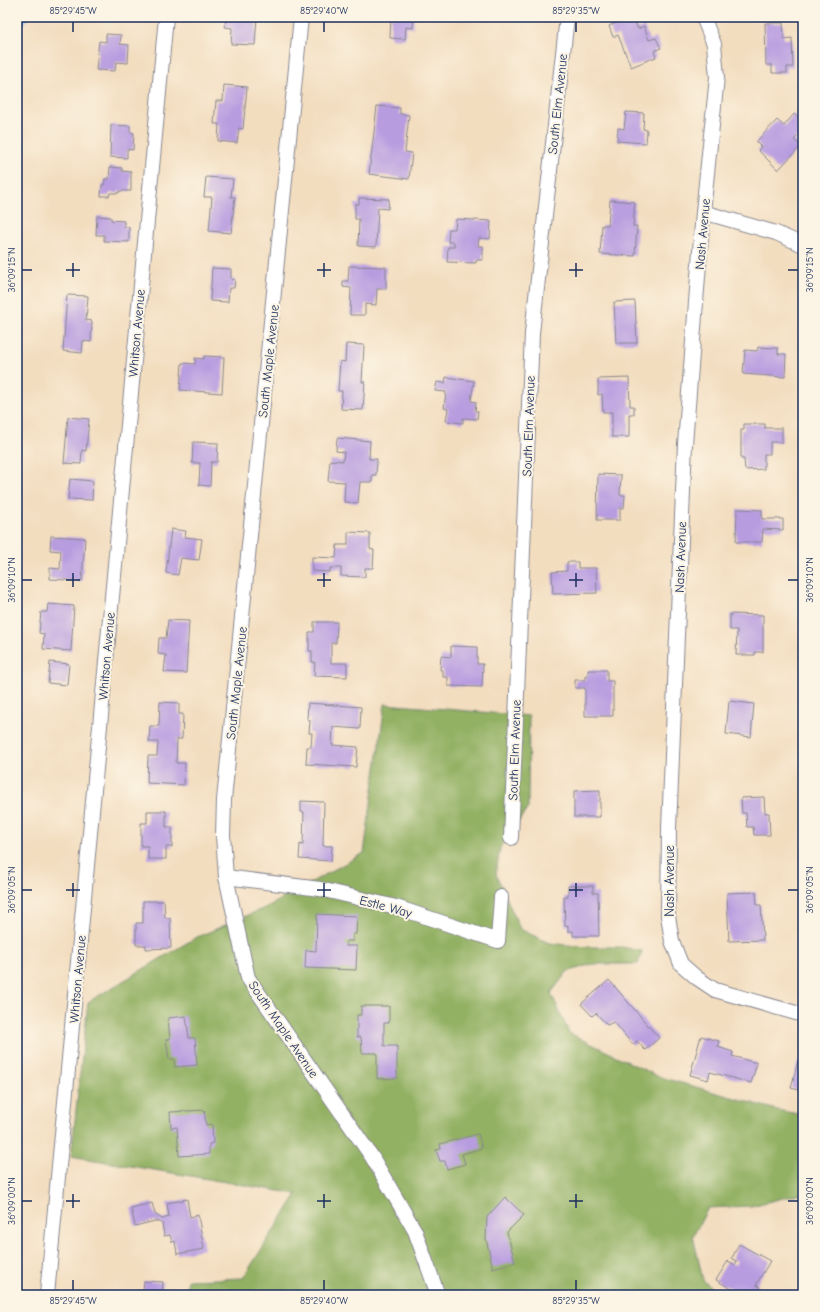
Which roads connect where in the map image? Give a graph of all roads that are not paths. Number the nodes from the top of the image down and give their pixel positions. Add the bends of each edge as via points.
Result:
1 (166, 17) edge
2 (302, 17) edge
3 (567, 17) edge
4 (703, 17) edge
5 (703, 212) junction
6 (803, 245) edge
7 (511, 838) dead end
8 (226, 877) junction
9 (501, 897) dead end
10 (803, 1015) edge
11 (47, 1295) edge
12 (438, 1295) edge

1 - 11 street, Whitson Avenue
2 - 8 street, South Maple Avenue via 224,800
3 - 7 street, South Elm Avenue via 532,333
4 - 5 street, Nash Avenue via 714,44 717,78
5 - 6 street
5 - 10 street, Nash Avenue via 685,444 669,828 668,916 672,941 681,964 697,978 715,990
8 - 9 street, Estle Way via 320,889 396,908 498,941
8 - 12 street, South Maple Avenue via 248,978 372,1157 414,1231

